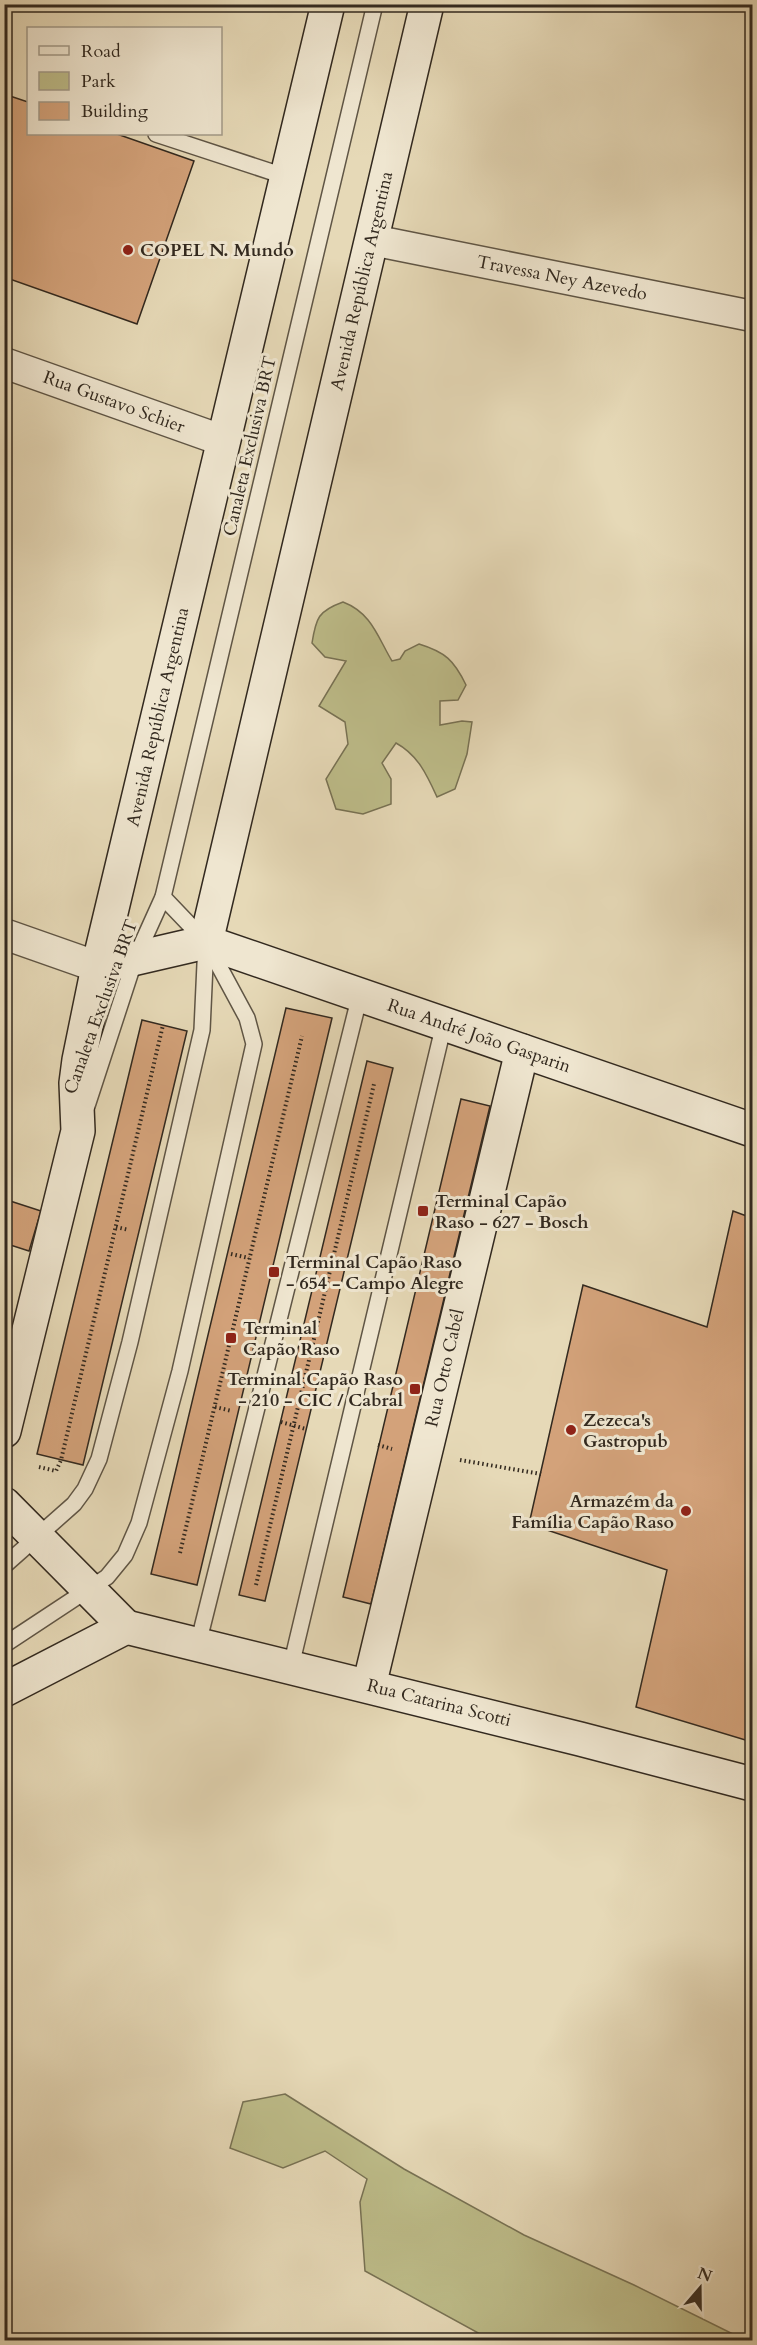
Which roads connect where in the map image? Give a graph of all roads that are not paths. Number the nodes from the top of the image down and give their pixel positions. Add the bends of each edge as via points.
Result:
1 (328, 4) edge
2 (375, 4) edge
3 (427, 4) edge
4 (159, 135) edge
5 (287, 177) junction
6 (372, 240) junction
7 (753, 316) edge
8 (4, 363) edge
9 (224, 441) junction
10 (163, 897) junction
11 (4, 934) edge
12 (207, 942) junction
13 (135, 958) junction
14 (98, 967) junction
15 (360, 995) junction
16 (444, 1024) junction
17 (522, 1051) junction
18 (753, 1130) edge
19 (78, 1131) junction
20 (4, 1431) edge
21 (4, 1504) edge
22 (37, 1536) junction
23 (4, 1566) edge
24 (90, 1590) junction
25 (126, 1627) junction
26 (198, 1644) junction
27 (4, 1645) edge
28 (291, 1666) junction
29 (369, 1686) junction
30 (4, 1690) edge
31 (753, 1784) edge

1 - 5 street, Avenida República Argentina
2 - 10 lane, Canaleta Exclusiva BRT
3 - 6 street, Avenida República Argentina
4 - 5 lane
5 - 9 street, Avenida República Argentina
6 - 7 street, Travessa Ney Azevedo
6 - 12 street, Avenida República Argentina
8 - 9 street, Rua Gustavo Schier
9 - 14 street, Avenida República Argentina
10 - 12 lane
10 - 13 lane, Canaleta Exclusiva BRT
11 - 14 street
12 - 13 street
12 - 15 street, Rua André João Gasparin
12 - 22 lane via 202,1030 99,1459 74,1504
12 - 24 lane via 247,1018 254,1044 180,1371 139,1523 125,1555 108,1577
13 - 14 street
13 - 19 lane, Canaleta Exclusiva BRT
14 - 19 street, Avenida República Argentina via 76,1083
15 - 16 street, Rua André João Gasparin
15 - 26 lane
16 - 17 street, Rua André João Gasparin
16 - 28 lane
17 - 18 street, Rua André João Gasparin
17 - 29 street, Rua Otto Cabél
19 - 20 street, Avenida República Argentina
21 - 22 street
22 - 23 lane
22 - 24 street
24 - 25 street
24 - 27 lane
25 - 26 street, Rua Catarina Scotti
25 - 30 street
26 - 28 street, Rua Catarina Scotti
28 - 29 street, Rua Catarina Scotti
29 - 31 street, Rua Catarina Scotti

